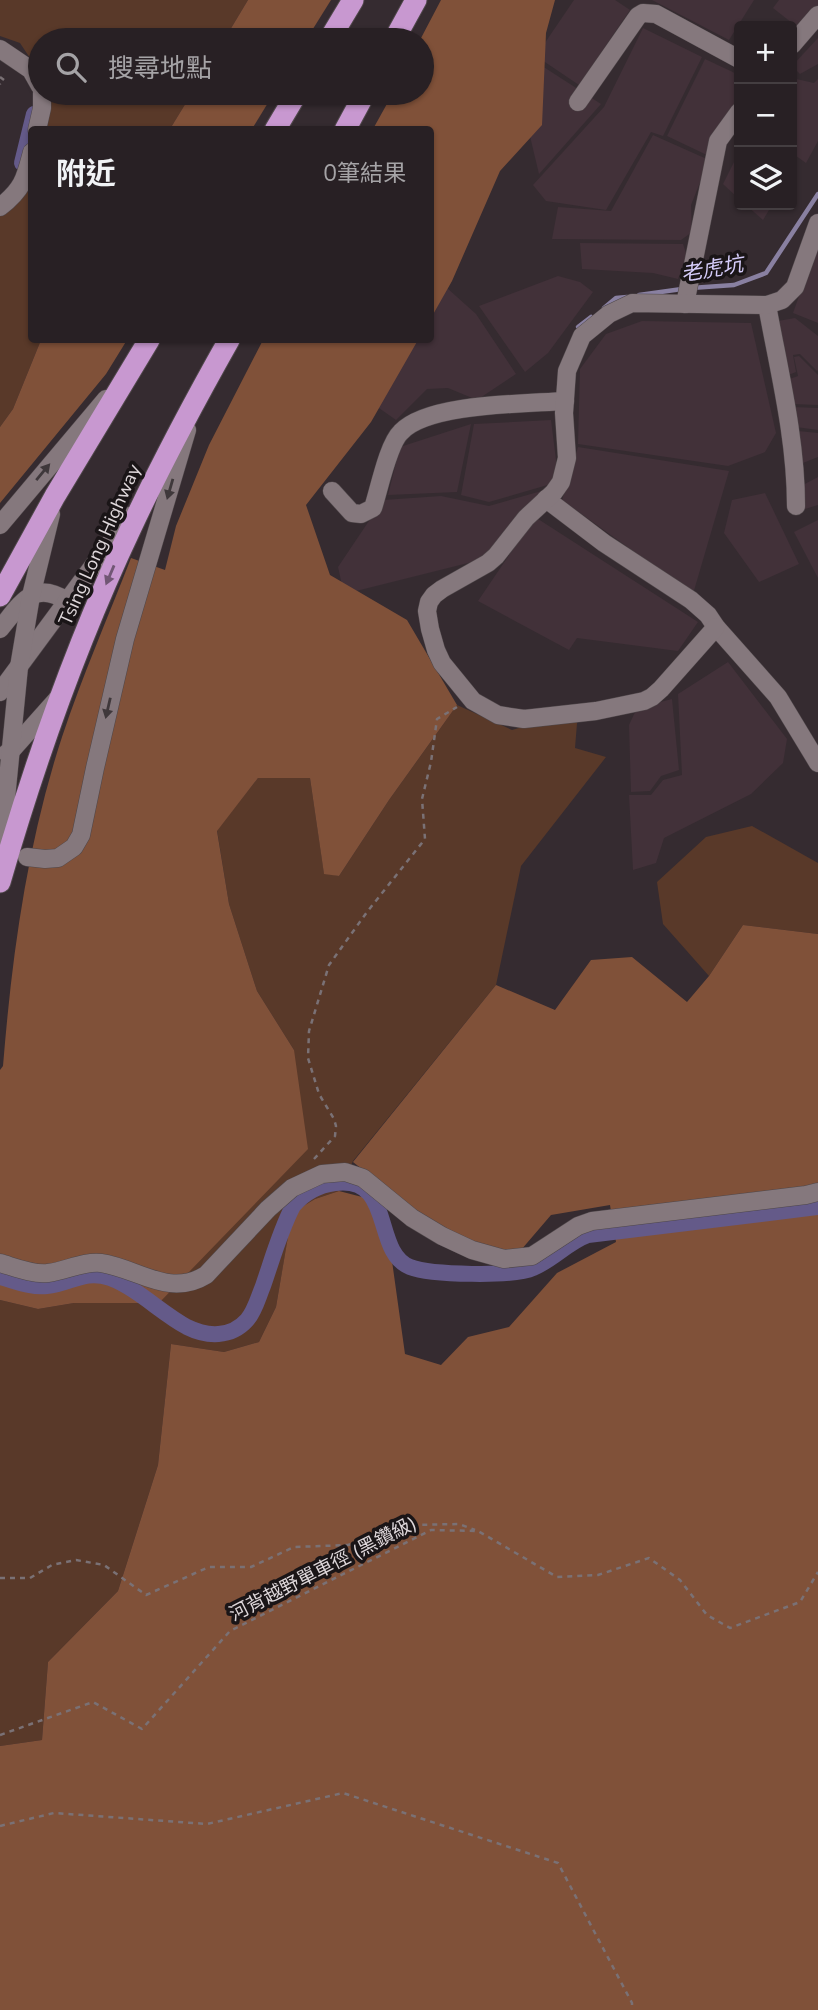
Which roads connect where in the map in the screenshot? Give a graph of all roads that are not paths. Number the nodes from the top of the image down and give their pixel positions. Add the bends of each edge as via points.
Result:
1 (353, 0) edge
2 (416, 0) edge
3 (818, 15) edge
4 (336, 28) edge
5 (401, 28) edge
6 (797, 39) edge
7 (0, 49) edge
8 (734, 56) edge
9 (28, 68) edge
10 (578, 102) dead end
11 (42, 105) edge
12 (290, 105) edge
13 (359, 105) edge
14 (734, 119) edge
15 (38, 126) edge
16 (277, 126) edge
17 (347, 126) edge
18 (28, 167) edge
19 (0, 207) edge
20 (818, 223) edge
21 (685, 300) junction
22 (767, 305) junction
23 (147, 343) edge
24 (227, 343) edge
25 (132, 369) junction
26 (195, 400) junction
27 (565, 401) junction
28 (150, 488) junction
29 (332, 491) dead end
30 (55, 496) junction
31 (546, 499) junction
32 (796, 506) dead end
33 (0, 525) edge
34 (0, 596) edge
35 (31, 596) junction
36 (67, 601) junction
37 (716, 627) junction
38 (0, 629) edge
39 (19, 667) junction
40 (0, 692) edge
41 (61, 694) junction
42 (3, 754) edge
43 (818, 763) edge
44 (12, 855) edge
45 (0, 882) edge
46 (818, 1192) edge
47 (0, 1263) edge

1 - 4 highway
2 - 5 highway
3 - 6 street
7 - 9 street
8 - 10 street via 656,14 643,13
11 - 15 street
12 - 16 highway
13 - 17 highway
14 - 21 street via 718,141
18 - 19 street via 17,193
20 - 22 street via 795,287 782,300
21 - 22 street
21 - 27 street via 632,303 582,336 567,371
22 - 32 street via 792,440
23 - 25 highway
24 - 26 highway, Tsing Long Highway
25 - 30 highway
33 -> 25 street
26 - 28 highway, Tsing Long Highway
26 -> 44 street via 125,639 81,835 74,847 58,858
27 - 29 street via 450,410 426,417 400,432 393,444 373,508 352,513
27 - 31 street via 567,458 561,482
28 - 36 street
28 -> 41 highway, Tsing Long Highway
30 - 34 highway
30 - 35 street
31 - 37 street via 691,600
31 - 37 street via 496,556 429,602 427,616 436,650 451,675 481,706 518,719 634,704 661,689
35 - 36 street via 44,591
35 - 38 street
35 - 39 street
36 - 39 street
37 - 43 street via 778,697
39 - 40 street
39 - 42 street
41 - 42 street
41 - 44 highway, Tsing Long Highway
42 - 44 street
44 - 45 highway
46 - 47 street via 592,1221 532,1256 504,1259 442,1236 363,1178 345,1172 314,1177 292,1188 198,1280 164,1283 99,1263 42,1274

